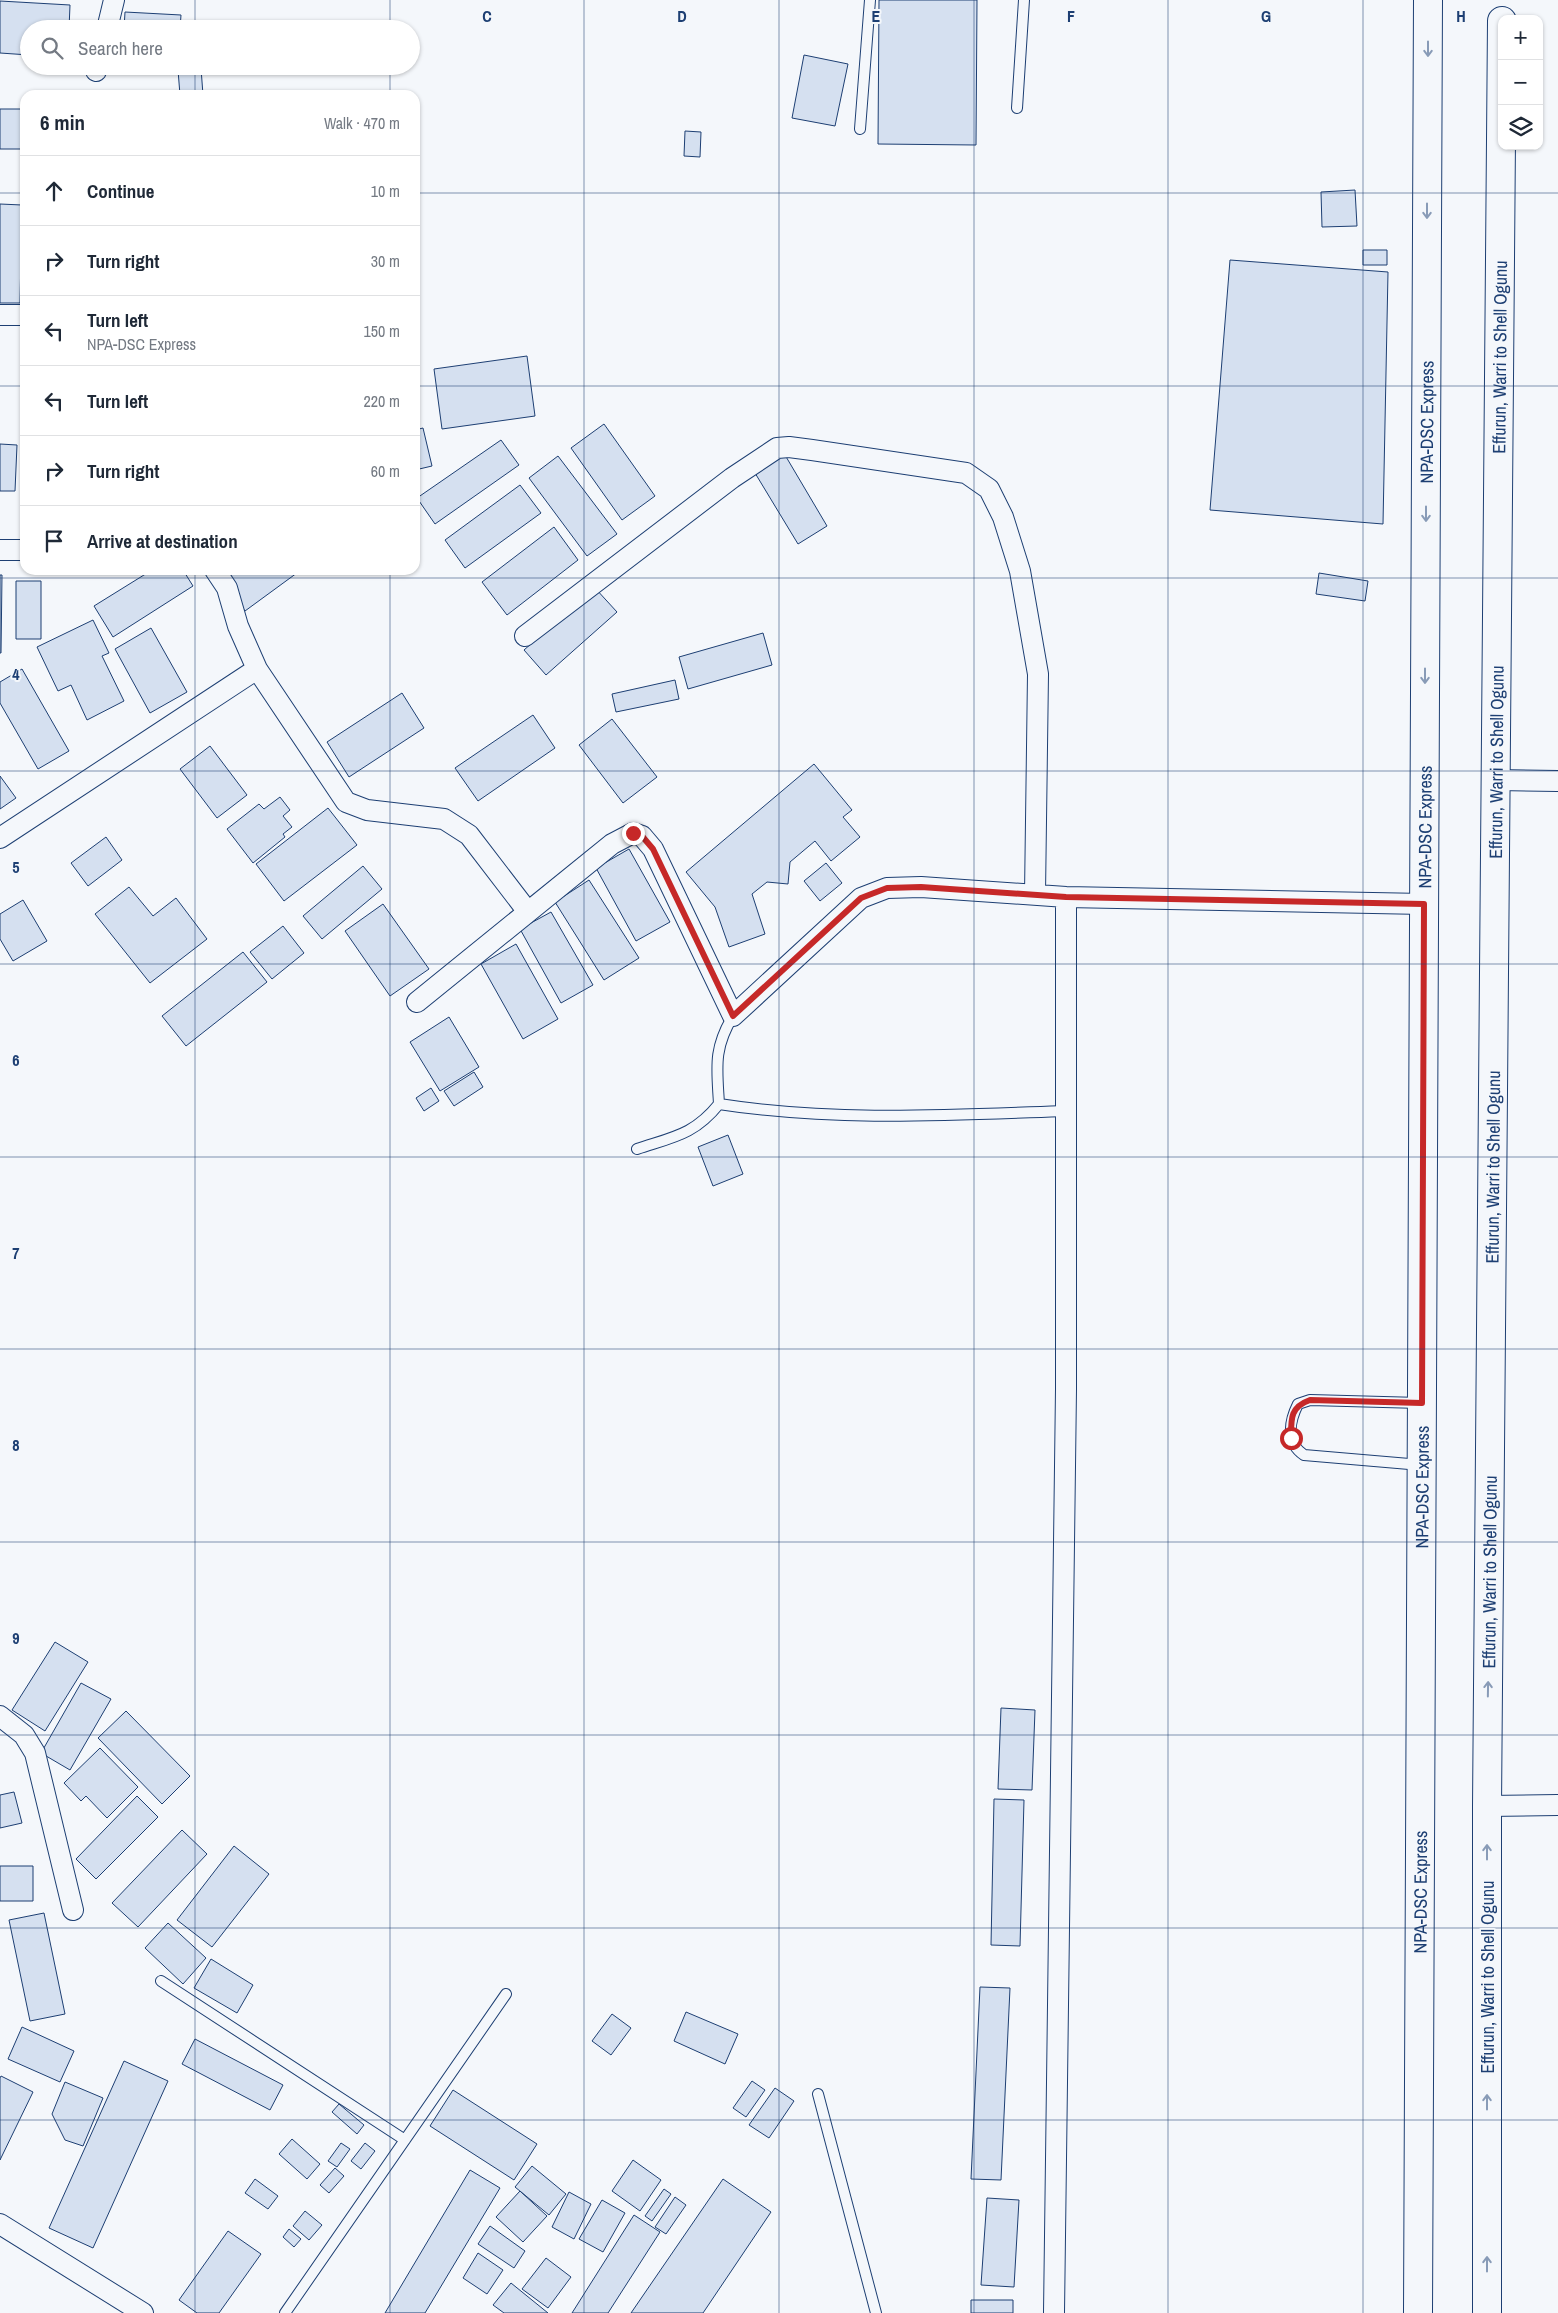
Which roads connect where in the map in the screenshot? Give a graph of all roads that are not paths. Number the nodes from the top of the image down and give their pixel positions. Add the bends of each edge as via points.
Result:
1 (114, 0) edge
2 (870, 0) edge
3 (1024, 0) edge
4 (1428, 0) edge
5 (1502, 0) edge
6 (1502, 15) edge
7 (109, 20) edge
8 (1502, 60) edge
9 (1016, 108) dead end
10 (860, 129) dead end
11 (0, 315) edge
12 (20, 315) edge
13 (0, 550) edge
14 (20, 550) edge
15 (218, 575) edge
16 (525, 636) dead end
17 (257, 669) junction
18 (1497, 780) junction
19 (1558, 781) edge
20 (0, 838) edge
21 (1035, 894) junction
22 (1066, 897) junction
23 (1424, 904) junction
24 (528, 912) junction
25 (417, 1002) dead end
26 (733, 1016) junction
27 (719, 1104) junction
28 (1066, 1110) junction
29 (637, 1149) dead end
30 (1422, 1403) junction
31 (1422, 1465) junction
32 (0, 1716) edge
33 (1487, 1806) junction
34 (1558, 1806) edge
35 (73, 1910) dead end
36 (161, 1981) dead end
37 (506, 1994) dead end
38 (818, 2094) dead end
39 (405, 2140) junction
40 (0, 2224) edge
41 (143, 2313) edge
42 (286, 2313) edge
43 (876, 2313) edge
44 (1054, 2313) edge
45 (1418, 2313) edge
46 (1487, 2313) edge

1 - 7 street
2 - 10 lane
3 - 9 lane
4 -> 23 main road, NPA-DSC Express
5 - 6 main road, Effurun, Warri to Shell Ogunu
8 - 18 main road, Effurun, Warri to Shell Ogunu
11 - 12 street
13 - 14 street
15 - 17 street via 227,588 238,626
16 - 21 street via 732,478 777,448 812,450 966,473 989,489 1003,517 1020,571 1038,674
17 - 20 street
17 - 24 street via 346,802 367,810 444,819 469,835
18 - 19 street
33 -> 18 main road, Effurun, Warri to Shell Ogunu
21 - 22 street
21 - 26 street via 887,888 861,898
22 - 23 street
22 - 28 street
23 - 30 main road, NPA-DSC Express
24 - 25 street
24 - 26 street via 612,844 633,833 642,836 653,849
26 - 27 lane via 723,1032 717,1057
27 - 28 lane via 763,1111 914,1117
27 - 29 lane via 706,1121 690,1131
28 - 44 street via 1066,1389
30 - 31 main road, NPA-DSC Express
30 - 31 lane via 1310,1400 1298,1404 1293,1414 1291,1438 1295,1449 1304,1455
31 - 45 main road, NPA-DSC Express
32 - 35 street via 24,1735 35,1753
33 - 34 street
46 -> 33 main road, Effurun, Warri to Shell Ogunu
36 - 39 lane
37 - 39 lane
38 - 43 lane
39 - 42 lane
40 - 41 street

